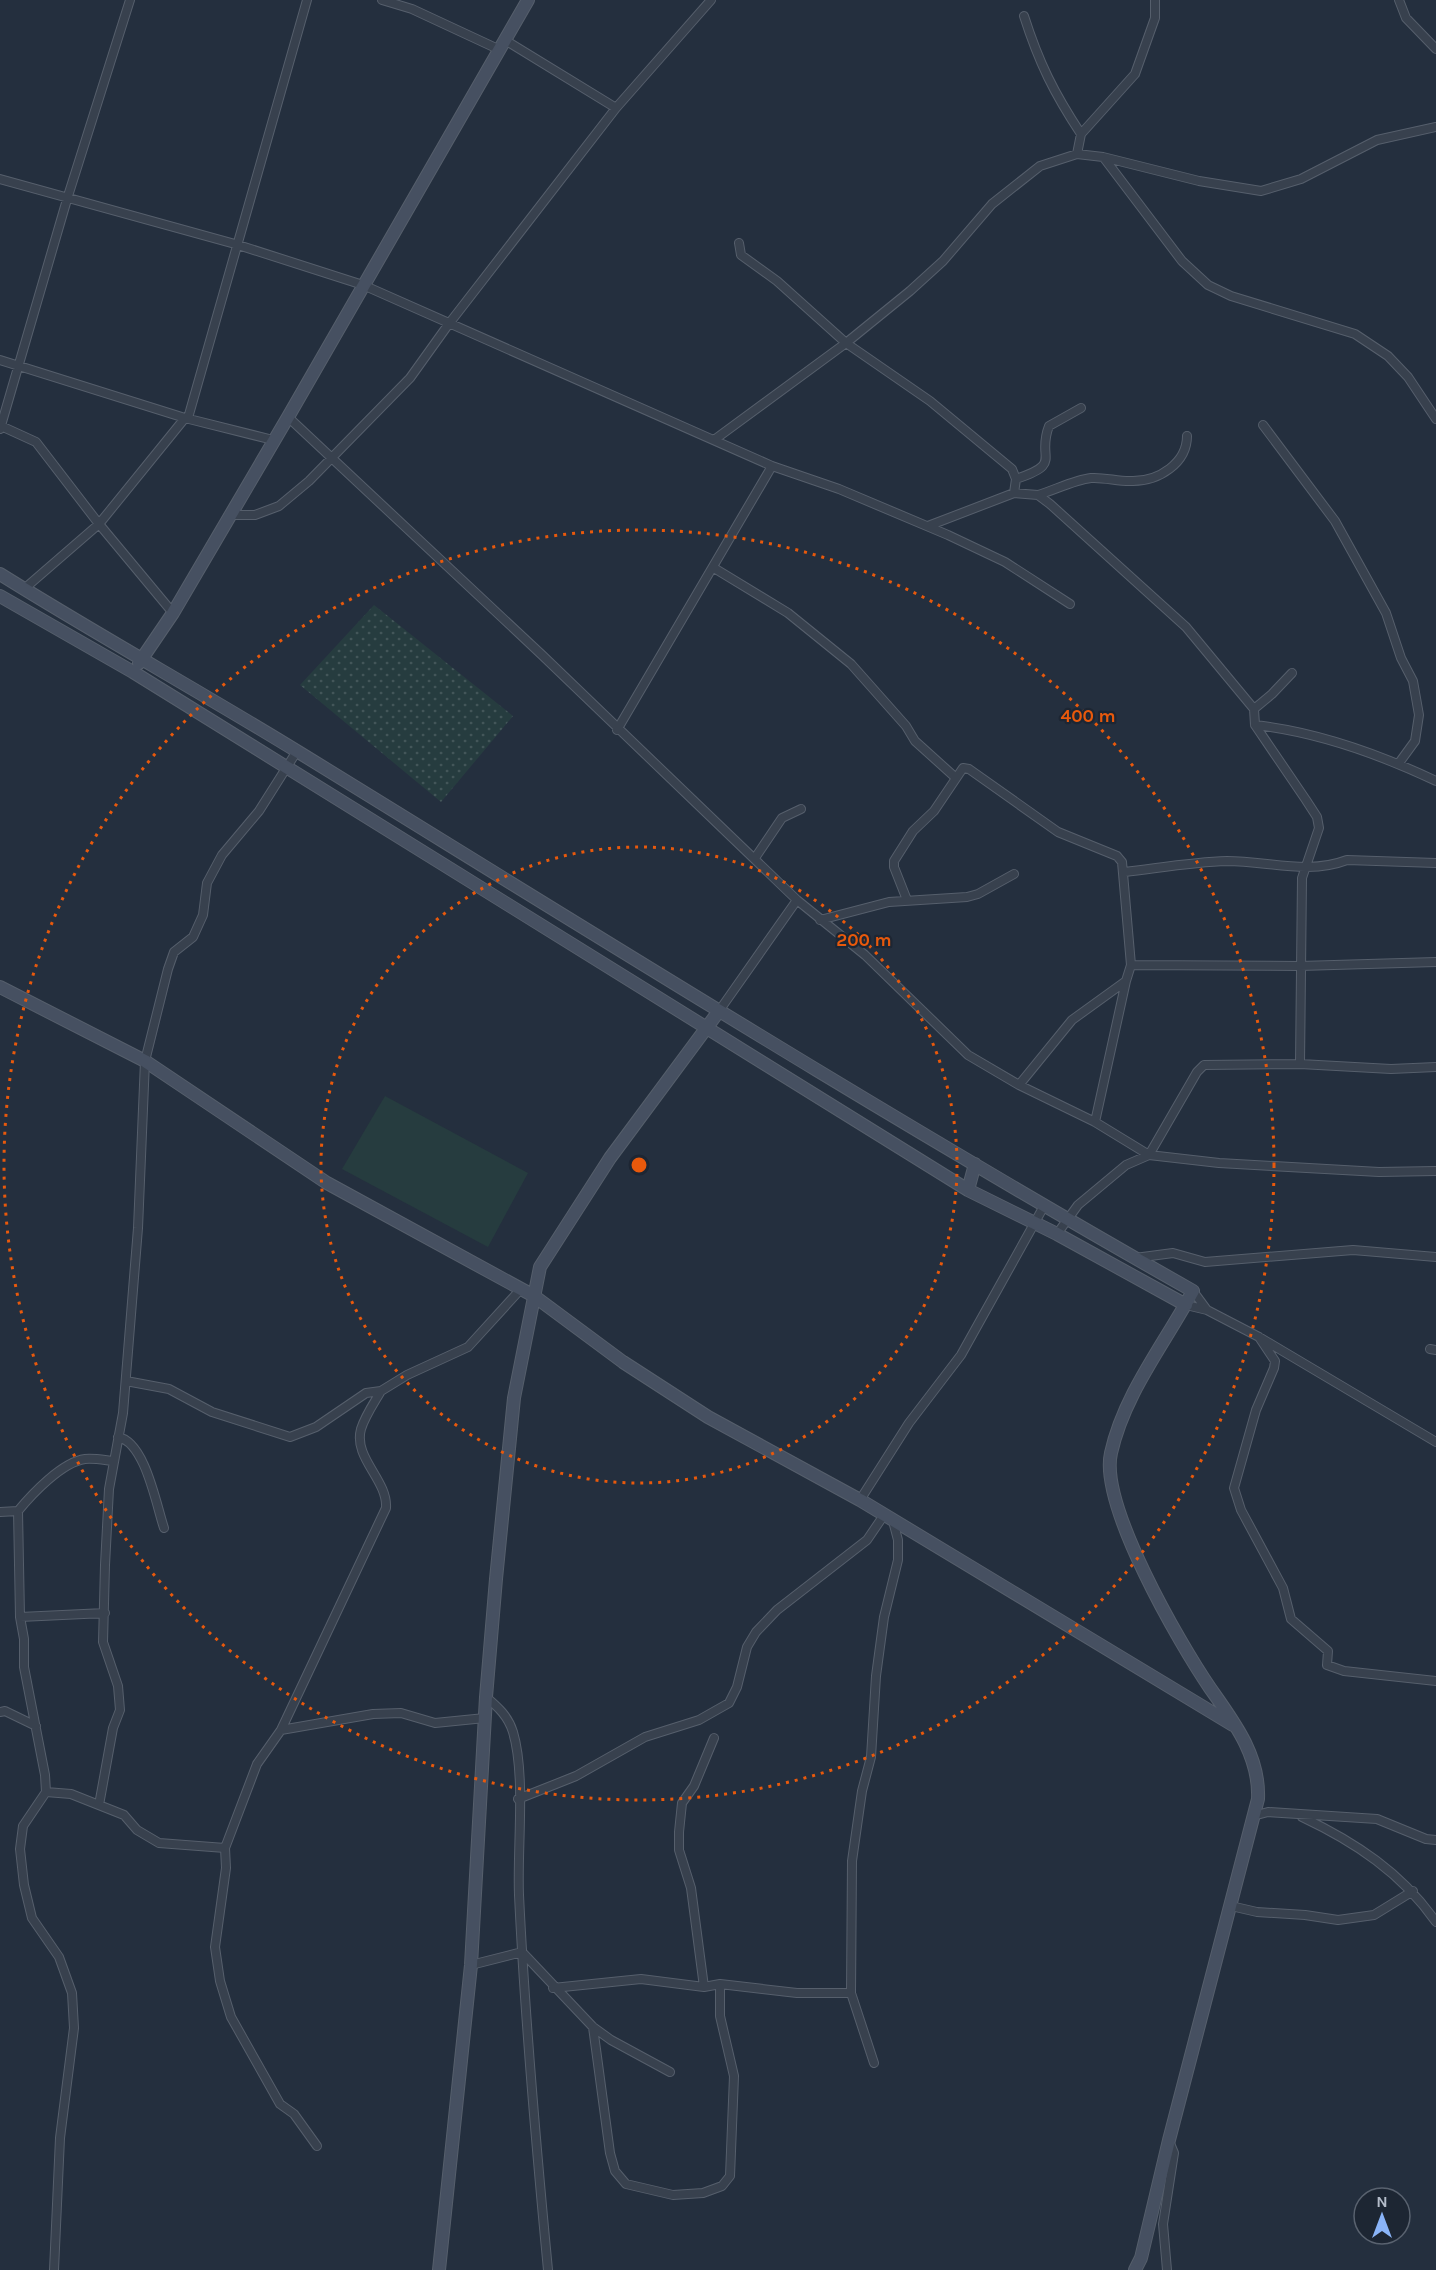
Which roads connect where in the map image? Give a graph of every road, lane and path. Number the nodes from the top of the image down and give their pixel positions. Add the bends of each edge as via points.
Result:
1 (130, 0) edge
2 (307, 0) edge
3 (382, 0) edge
4 (528, 0) edge
5 (711, 0) edge
6 (1155, 0) edge
7 (1399, 0) edge
8 (1024, 16) dead end
9 (502, 44) junction
10 (1436, 49) edge
11 (616, 108) junction
12 (1436, 127) edge
13 (1082, 134) junction
14 (1077, 154) junction
15 (1103, 157) junction
16 (0, 179) edge
17 (68, 196) junction
18 (739, 243) dead end
19 (235, 244) junction
20 (363, 285) junction
21 (448, 325) junction
22 (846, 343) junction
23 (0, 360) edge
24 (18, 365) junction
25 (1081, 408) dead end
26 (288, 417) junction
27 (186, 418) junction
28 (1436, 419) edge
29 (1263, 425) dead end
30 (0, 427) edge
31 (1187, 436) dead end
32 (273, 440) junction
33 (714, 440) junction
34 (333, 458) junction
35 (772, 466) junction
36 (1016, 478) junction
37 (1014, 493) junction
38 (1038, 495) junction
39 (229, 515) junction
40 (99, 524) junction
41 (928, 526) junction
42 (714, 568) junction
43 (0, 574) edge
44 (24, 589) junction
45 (0, 596) edge
46 (1070, 604) dead end
47 (173, 613) junction
48 (142, 658) junction
49 (134, 672) junction
50 (1292, 673) dead end
51 (1254, 709) junction
52 (1255, 725) junction
53 (617, 730) junction
54 (297, 751) junction
55 (1399, 763) junction
56 (286, 768) junction
57 (956, 778) junction
58 (1436, 782) edge
59 (801, 809) dead end
60 (755, 858) junction
61 (472, 859) junction
62 (1436, 862) edge
63 (1306, 868) junction
64 (1125, 872) junction
65 (1014, 874) dead end
66 (461, 875) junction
67 (796, 900) junction
68 (908, 900) junction
69 (820, 920) junction
70 (1436, 962) edge
71 (1131, 965) junction
72 (1300, 966) junction
73 (1125, 981) junction
74 (0, 987) edge
75 (719, 1011) junction
76 (706, 1028) junction
77 (145, 1061) junction
78 (1300, 1064) junction
79 (1436, 1067) edge
80 (1018, 1085) junction
81 (1095, 1122) junction
82 (1149, 1155) junction
83 (975, 1164) junction
84 (1436, 1171) edge
85 (968, 1190) junction
86 (1044, 1206) junction
87 (1067, 1220) junction
88 (1034, 1223) junction
89 (1057, 1234) junction
90 (1436, 1257) edge
91 (1135, 1258) junction
92 (520, 1290) junction
93 (1193, 1291) junction
94 (534, 1296) junction
95 (1186, 1305) junction
96 (1207, 1310) junction
97 (1259, 1337) junction
98 (126, 1381) junction
99 (381, 1391) junction
100 (118, 1437) junction
101 (1436, 1442) edge
102 (113, 1461) junction
103 (860, 1500) junction
104 (18, 1511) junction
105 (0, 1512) edge
106 (889, 1518) junction
107 (165, 1528) dead end
108 (105, 1613) junction
109 (20, 1617) junction
110 (1436, 1681) edge
111 (486, 1697) junction
112 (0, 1712) edge
113 (485, 1718) junction
114 (36, 1726) junction
115 (1237, 1727) junction
116 (281, 1730) junction
117 (714, 1738) dead end
118 (46, 1792) junction
119 (518, 1799) junction
120 (99, 1805) junction
121 (1252, 1816) junction
122 (1299, 1816) junction
123 (1436, 1840) edge
124 (225, 1848) junction
125 (1413, 1891) junction
126 (1231, 1906) junction
127 (1436, 1922) edge
128 (522, 1952) junction
129 (471, 1965) junction
130 (720, 1984) junction
131 (704, 1987) junction
132 (553, 1988) junction
133 (851, 1993) junction
134 (593, 2027) junction
135 (874, 2063) dead end
136 (670, 2072) dead end
137 (1169, 2140) junction
138 (317, 2146) dead end
139 (441, 2269) edge
140 (54, 2270) edge
141 (548, 2270) edge
142 (1135, 2270) edge
143 (1167, 2270) edge

1 - 17 street
2 - 19 street
3 - 9 street
4 - 9 street
5 - 11 street
6 - 13 street via 1155,18 1135,74
7 - 10 street via 1406,18
8 - 13 street via 1048,82
9 - 11 street
9 - 20 street
11 - 21 street
12 - 15 street via 1377,140 1301,180 1261,191 1199,181
13 - 14 street
14 - 15 street
14 - 22 street via 1026,175 992,204 943,261
15 - 28 street via 1182,261 1208,285 1231,296 1355,334 1388,356 1408,377
16 - 17 street
17 - 19 street
17 - 24 street
18 - 22 street via 741,255 777,281
19 - 20 street
19 - 27 street
20 - 21 street
20 - 26 street
21 - 33 street
21 - 34 street via 411,378
22 - 33 street
22 - 36 street via 930,401 1012,469
23 - 24 street
24 - 27 street
24 - 30 street
25 - 36 street via 1049,426 1045,464 1038,471
26 - 32 street
26 - 34 street
27 - 32 street
27 - 40 street
29 - 55 street via 1335,521 1386,613 1413,681 1419,715 1414,741
30 - 40 street via 36,442
31 - 38 street via 1187,446 1177,465 1155,475 1135,482 1090,478
32 - 39 street
33 - 35 street
34 - 39 street via 279,506 255,515
34 - 53 street
35 - 41 street
35 - 42 street
36 - 37 street
37 - 38 street
37 - 41 street
38 - 51 street via 1186,627
39 - 47 street
40 - 44 street
40 - 47 street
41 - 46 street via 1005,562
42 - 53 street
42 - 57 street via 788,613 851,664 915,741
43 - 44 street
44 - 45 street
44 - 48 street
45 - 49 street
47 - 48 street
48 - 49 street
48 - 54 street
49 - 56 street
50 - 51 street
51 - 52 street
52 - 55 street via 1324,738
52 - 63 street via 1317,817 1318,835
53 - 60 street
54 - 56 street
54 - 61 street
55 - 58 street
56 - 66 street
56 - 77 street via 259,811 222,855 207,883 203,915 193,938 174,952 168,969
57 - 64 street via 963,768 979,774 1058,832 1117,856
57 - 68 street via 894,861
59 - 60 street via 783,818
60 - 67 street
61 - 66 street
61 - 75 street
62 - 63 street via 1347,860
63 - 64 street via 1226,861
63 - 72 street via 1302,878
64 - 71 street
65 - 68 street via 978,894
66 - 76 street
67 - 69 street
67 - 75 street
68 - 69 street
69 - 80 street via 865,955 968,1055
70 - 72 street
71 - 72 street
71 - 73 street
72 - 78 street
73 - 80 street via 1072,1020
73 - 81 street
74 - 77 street
75 - 76 street
75 - 83 street
76 - 85 street
76 - 94 street via 558,1236 540,1267
77 - 92 street via 327,1183
77 - 98 street
78 - 79 street
78 - 82 street via 1204,1065
80 - 81 street
81 - 82 street
82 - 84 street via 1379,1172
82 - 87 street via 1126,1166 1078,1205
83 - 85 street
83 - 86 street
85 - 88 street
86 - 87 street
86 - 88 street
87 - 89 street
87 - 91 street
88 - 89 street
88 - 103 street via 961,1355 909,1423
89 - 95 street
90 - 91 street via 1353,1250 1205,1262 1173,1253
91 - 93 street
92 - 94 street
92 - 99 street via 468,1347
93 - 95 street
93 - 96 street
94 - 103 street via 623,1362 708,1417
94 - 111 street via 514,1398
95 - 96 street
95 - 115 street via 1133,1395 1110,1454 1112,1482 1164,1615
96 - 97 street
97 - 101 street
97 - 110 street via 1275,1361 1274,1368 1256,1410 1234,1488 1283,1588 1291,1619 1328,1651 1327,1665 1344,1671
98 - 99 street via 169,1389 212,1412 290,1437 316,1427 366,1393
98 - 100 street
99 - 116 street via 361,1430 362,1448 387,1499 386,1508
100 - 102 street
100 - 107 street via 133,1444 151,1482
102 - 104 street via 85,1459 73,1463 35,1491
102 - 108 street via 106,1535
103 - 106 street
104 - 105 street
104 - 109 street
106 - 115 street
106 - 119 street via 867,1540 777,1610 756,1632 747,1647 729,1703 699,1720 645,1737 576,1776
106 - 133 street via 898,1540 898,1560 884,1617 871,1757 852,1861
108 - 109 street
108 - 120 street via 103,1642 118,1686 120,1710
109 - 114 street via 24,1667
111 - 113 street
111 - 119 street via 503,1711 513,1732
112 - 114 street
113 - 116 street via 435,1723 401,1713 373,1714
113 - 129 street
114 - 118 street
115 - 121 street via 1254,1761 1259,1787
116 - 124 street via 257,1764
117 - 131 street via 694,1786 682,1803 679,1832
118 - 120 street via 71,1794
118 - 140 street via 23,1826 20,1850 32,1918 59,1957 72,1993 74,2028 60,2138
119 - 128 street
120 - 124 street via 124,1815 137,1830 159,1843
121 - 122 street via 1268,1812
121 - 126 street
122 - 123 street via 1377,1819
122 - 125 street via 1364,1851
124 - 138 street via 226,1868 215,1947 231,2017 280,2104 294,2114
125 - 126 street via 1374,1915 1338,1920
125 - 127 street
126 - 137 street
128 - 129 street
128 - 132 street
128 - 141 street
129 - 139 street
130 - 131 street
130 - 133 street via 797,1993
130 - 134 street via 720,2016 734,2076 732,2157 730,2176 722,2186 703,2193 673,2194 626,2184 615,2171
131 - 132 street via 641,1979
132 - 134 street
133 - 135 street
134 - 136 street
137 - 142 street via 1142,2258
137 - 143 street via 1174,2153 1163,2224

